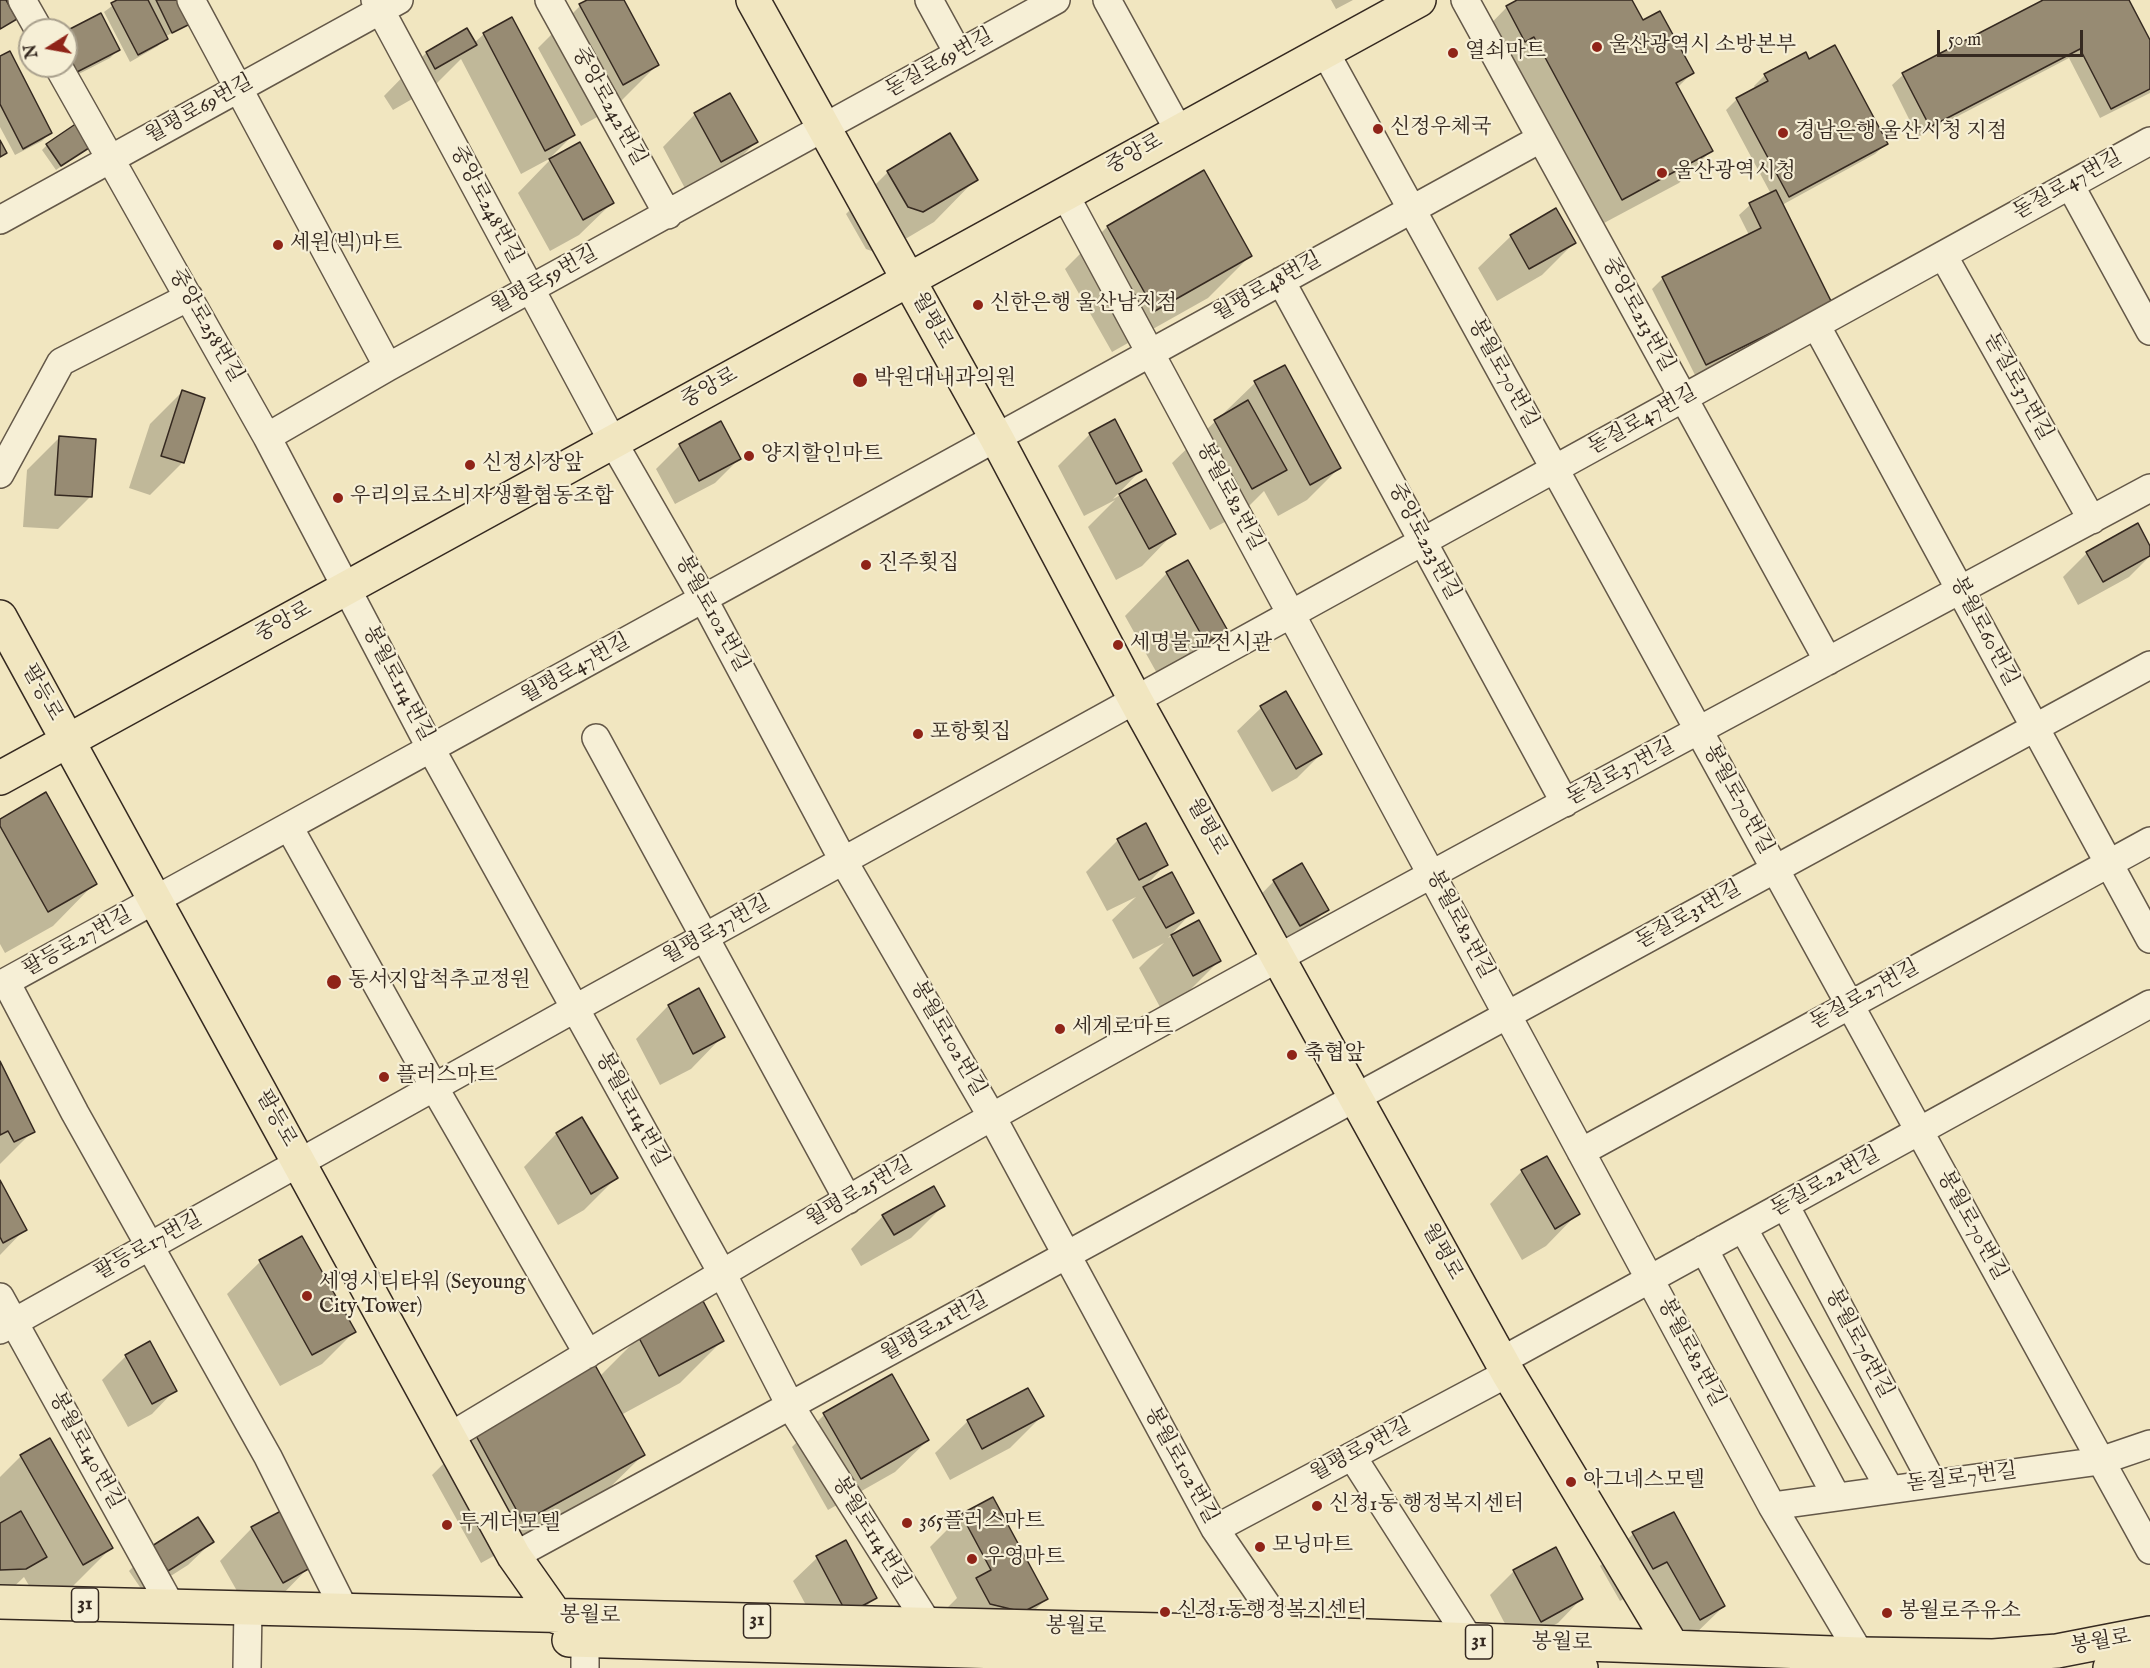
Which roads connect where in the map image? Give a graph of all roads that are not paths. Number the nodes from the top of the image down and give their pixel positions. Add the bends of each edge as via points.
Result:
1 (22, 0) edge
2 (191, 0) edge
3 (549, 0) edge
4 (753, 0) edge
5 (929, 0) edge
6 (1056, 0) edge
7 (1107, 0) edge
8 (1419, 0) edge
9 (1465, 0) edge
10 (385, 3) edge
11 (32, 18) edge
12 (1324, 50) junction
13 (958, 53) junction
14 (65, 78) edge
15 (239, 88) junction
16 (824, 129) junction
17 (1179, 131) junction
18 (1540, 139) junction
19 (2150, 141) edge
20 (110, 160) junction
21 (2070, 184) junction
22 (1064, 193) junction
23 (1412, 210) junction
24 (668, 215) junction
25 (0, 220) edge
26 (1943, 255) junction
27 (907, 280) junction
28 (1281, 281) junction
29 (531, 289) junction
30 (189, 297) junction
31 (1816, 325) junction
32 (2150, 331) edge
33 (1151, 354) junction
34 (387, 367) junction
35 (1682, 399) junction
36 (267, 437) junction
37 (997, 439) junction
38 (613, 442) junction
39 (1555, 469) junction
40 (0, 474) edge
41 (2150, 488) edge
42 (2092, 520) junction
43 (1423, 542) junction
44 (345, 589) junction
45 (1961, 590) junction
46 (704, 600) junction
47 (1292, 615) junction
48 (0, 617) edge
49 (1828, 662) junction
50 (2150, 665) edge
51 (1136, 701) junction
52 (2035, 728) junction
53 (1698, 731) junction
54 (596, 738) dead end
55 (68, 741) junction
56 (431, 749) junction
57 (0, 778) edge
58 (1565, 803) junction
59 (289, 827) junction
60 (2150, 840) edge
61 (844, 862) junction
62 (2109, 863) junction
63 (1774, 869) junction
64 (1432, 875) junction
65 (155, 901) junction
66 (705, 937) junction
67 (2150, 939) edge
68 (1278, 957) junction
69 (3, 984) edge
70 (2150, 1004) edge
71 (1849, 1005) junction
72 (574, 1009) junction
73 (1507, 1015) junction
74 (434, 1087) junction
75 (1355, 1097) junction
76 (992, 1117) junction
77 (1918, 1131) junction
78 (1581, 1152) junction
79 (298, 1163) junction
80 (848, 1200) junction
81 (1785, 1205) junction
82 (1743, 1228) junction
83 (150, 1246) junction
84 (1704, 1249) junction
85 (1065, 1256) junction
86 (722, 1273) junction
87 (1650, 1279) junction
88 (0, 1297) edge
89 (7, 1327) edge
90 (588, 1354) junction
91 (1504, 1367) junction
92 (791, 1407) junction
93 (449, 1437) junction
94 (2150, 1444) edge
95 (1352, 1456) junction
96 (2100, 1461) junction
97 (1932, 1482) junction
98 (1889, 1488) junction
99 (1836, 1496) junction
100 (1772, 1506) junction
101 (1215, 1529) junction
102 (2150, 1550) edge
103 (514, 1556) junction
104 (0, 1602) edge
105 (171, 1606) junction
106 (345, 1611) junction
107 (248, 1618) junction
108 (0, 1622) edge
109 (928, 1624) junction
110 (2150, 1634) edge
111 (578, 1636) edge
112 (1471, 1642) junction
113 (1218, 1644) junction
114 (1286, 1653) edge
115 (1671, 1657) edge
116 (2150, 1660) edge
117 (1861, 1661) edge
118 (247, 1668) edge
119 (1581, 1668) edge
120 (2110, 1668) edge

1 - 11 street
2 - 15 street
3 - 24 street, 중앙로242번길
4 - 16 main road, 월평로
5 - 13 street
6 - 13 street, 돋질로69번길
7 - 17 street
8 - 12 main road, 중앙로
9 - 18 street, 중앙로213번길
10 - 15 street, 월평로69번길
10 - 29 street, 중앙로248번길
12 - 17 main road, 중앙로
12 - 23 street, 봉월로70번길
13 - 16 street, 돋질로69번길
14 - 20 street, 중앙로258번길
15 - 20 street, 월평로69번길
15 - 34 street
16 - 24 street, 월평로59번길
16 - 27 main road, 월평로
17 - 22 main road, 중앙로
18 - 23 street, 월평로48번길
18 - 35 street, 중앙로213번길
19 - 21 street, 돋질로47번길
20 - 25 street, 월평로69번길
20 - 30 street, 중앙로258번길
21 - 26 street, 돋질로47번길
21 - 32 street
22 - 27 main road, 중앙로
22 - 33 street, 봉월로82번길
23 - 28 street, 월평로48번길
23 - 39 street, 봉월로70번길
24 - 29 street, 월평로59번길
26 - 31 street, 돋질로47번길
26 - 42 street, 돋질로37번길
27 - 37 main road, 월평로
27 - 38 main road, 중앙로
28 - 33 street, 월평로48번길
28 - 43 street, 중앙로223번길
29 - 34 street, 월평로59번길
29 - 38 street, 중앙로248번길
30 - 36 street, 중앙로258번길
30 - 40 street via 61,362
31 - 35 street, 돋질로47번길
31 - 45 street, 봉월로60번길
33 - 37 street, 월평로48번길
33 - 47 street, 봉월로82번길
34 - 36 street, 월평로59번길
35 - 39 street, 돋질로47번길
35 - 49 street, 중앙로213번길
36 - 44 street, 중앙로258번길
37 - 46 street, 월평로47번길
37 - 51 main road, 월평로
38 - 44 main road, 중앙로
38 - 46 street, 봉월로102번길
39 - 43 street, 돋질로47번길
39 - 53 street, 봉월로70번길
41 - 42 street, 돋질로37번길
42 - 45 street, 돋질로37번길
43 - 47 street, 돋질로47번길
43 - 58 street, 중앙로223번길
44 - 55 main road, 중앙로
44 - 56 street, 봉월로114번길
45 - 49 street, 돋질로37번길
45 - 52 street, 봉월로60번길
46 - 56 street, 월평로47번길
46 - 61 street, 봉월로102번길
47 - 51 street, 돋질로47번길
47 - 64 street, 봉월로82번길
48 - 55 main road, 팔등로
49 - 53 street, 돋질로37번길
50 - 52 street, 돋질로31번길
51 - 61 street, 월평로37번길
51 - 68 main road, 월평로
52 - 62 street, 봉월로60번길
52 - 63 street, 돋질로31번길
53 - 58 street, 돋질로37번길
53 - 63 street, 봉월로70번길
54 - 66 street
55 - 57 main road, 중앙로
55 - 65 main road, 팔등로
56 - 59 street, 월평로47번길
56 - 72 street, 봉월로114번길
58 - 64 street, 돋질로37번길
59 - 65 street, 월평로47번길
59 - 74 street
60 - 62 street, 돋질로27번길
61 - 66 street, 월평로37번길
61 - 76 street, 봉월로102번길
62 - 67 street, 봉월로60번길
62 - 71 street, 돋질로27번길
63 - 71 street, 봉월로70번길
63 - 73 street, 돋질로31번길
64 - 68 street, 돋질로37번길
64 - 73 street, 봉월로82번길
65 - 69 street, 팔등로27번길
65 - 79 main road, 팔등로
66 - 72 street, 월평로37번길
66 - 80 street
68 - 75 main road, 월평로
68 - 76 street, 월평로25번길
69 - 83 street
70 - 77 street, 돋질로22번길
71 - 77 street, 봉월로70번길
71 - 78 street, 돋질로27번길
72 - 74 street, 월평로37번길
72 - 86 street, 봉월로114번길
73 - 75 street, 돋질로31번길
73 - 78 street, 봉월로82번길
74 - 79 street, 월평로37번길
74 - 90 street
75 - 85 street, 월평로21번길
75 - 91 main road, 월평로
76 - 80 street, 월평로25번길
76 - 85 street, 봉월로102번길
77 - 81 street, 돋질로22번길
77 - 96 street, 봉월로70번길
78 - 87 street, 봉월로82번길
79 - 83 street, 팔등로17번길
79 - 93 main road, 팔등로
80 - 86 street, 월평로25번길
81 - 82 street, 돋질로22번길
81 - 97 street, 봉월로76번길
82 - 84 street, 돋질로22번길
82 - 98 street
83 - 89 street, 팔등로17번길
83 - 106 street via 268,1457
84 - 87 street, 돋질로22번길
84 - 99 street
85 - 92 street, 월평로21번길
85 - 101 street, 봉월로102번길
86 - 90 street, 월평로25번길
86 - 92 street, 봉월로114번길
87 - 91 street, 돋질로22번길
87 - 100 street, 봉월로82번길
88 - 89 street, 봉월로140번길
89 - 105 street, 봉월로140번길
90 - 93 street, 월평로25번길
91 - 95 street, 월평로9번길
91 - 115 main road, 월평로
92 - 103 street, 월평로21번길
92 - 109 street, 봉월로114번길
93 - 103 main road, 팔등로
94 - 96 street, 돋질로7번길
95 - 101 street, 월평로9번길
95 - 112 street
96 - 97 street, 돋질로7번길
96 - 102 street, 봉월로70번길
97 - 98 street, 돋질로7번길
98 - 99 street, 돋질로7번길
99 - 100 street, 돋질로7번길
100 - 117 street, 봉월로82번길
101 - 114 street, 봉월로102번길
103 - 111 main road, 팔등로
104 - 105 main road, 봉월로 / 31
105 - 107 main road, 봉월로 / 31
106 - 107 main road, 봉월로 / 31
106 - 111 main road, 봉월로 / 31
107 - 108 main road
107 - 111 main road
107 - 118 street
109 - 111 main road, 봉월로 / 31
109 - 113 main road, 봉월로 / 31
110 - 117 main road, 봉월로 / 31 via 2057,1651
111 - 113 main road
112 - 114 main road, 봉월로 / 31
112 - 115 main road, 봉월로 / 31
113 - 114 main road, 봉월로 / 31
114 - 119 main road
115 - 117 main road, 봉월로 / 31
116 - 120 main road

